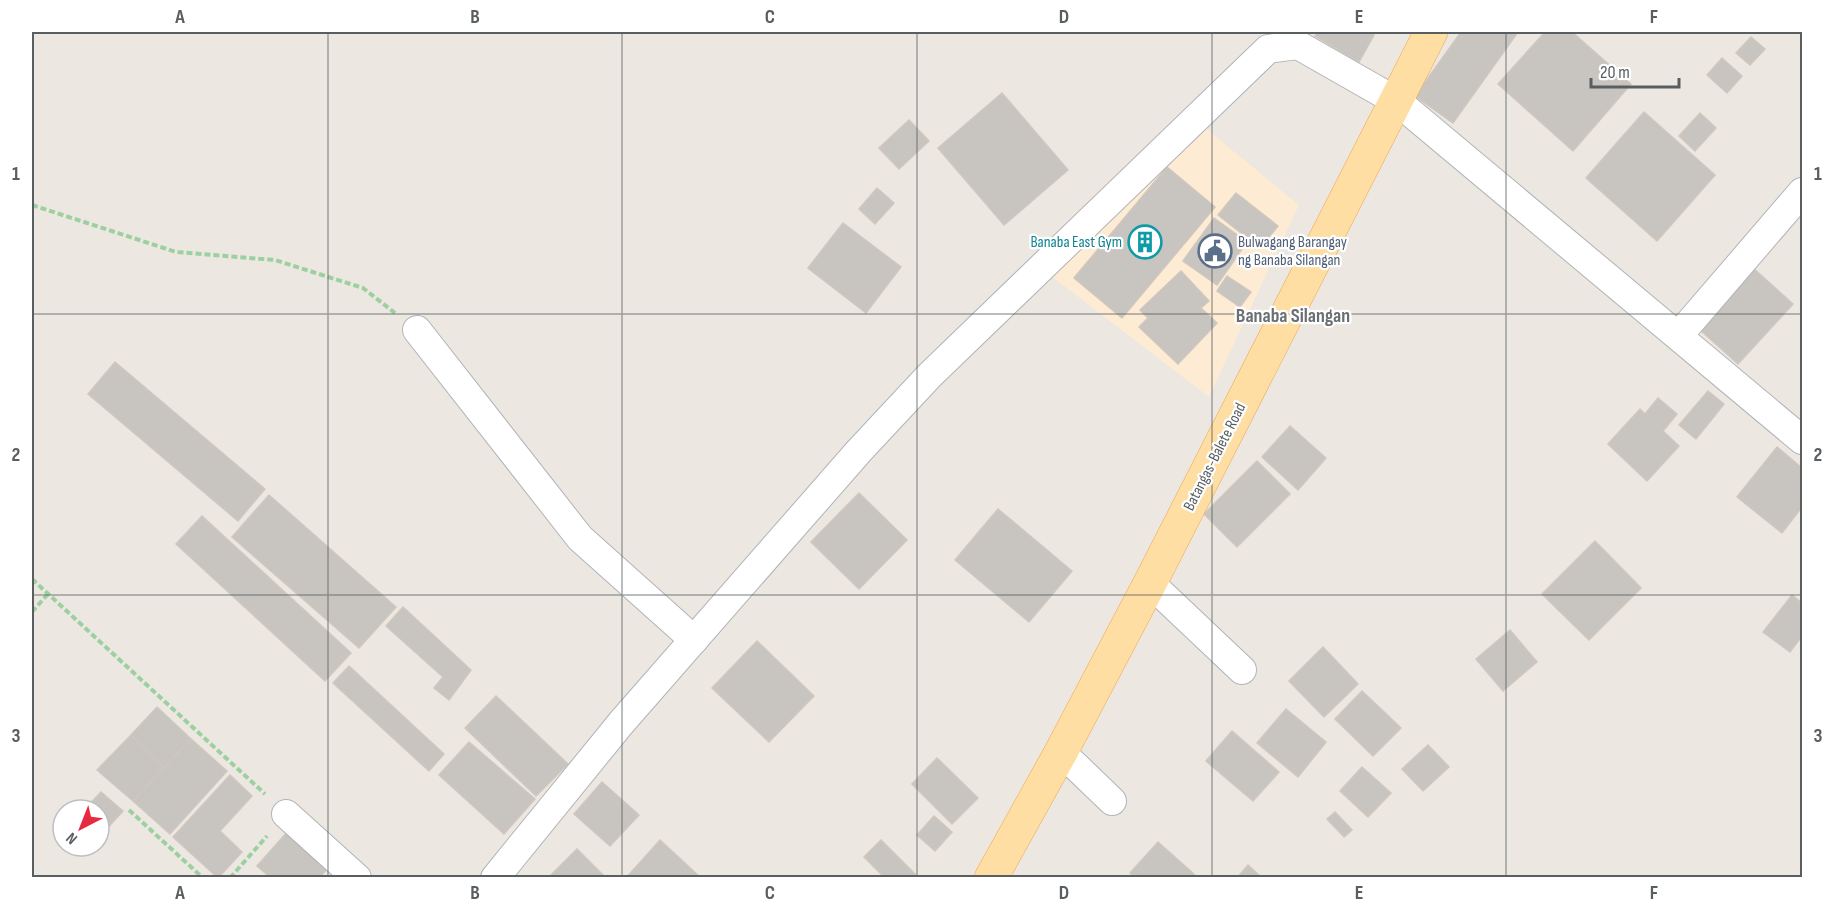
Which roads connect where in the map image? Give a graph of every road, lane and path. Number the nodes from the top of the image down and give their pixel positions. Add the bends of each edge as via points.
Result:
1 (1431, 32) edge
2 (1398, 102) junction
3 (1803, 192) edge
4 (32, 205) edge
5 (417, 330) joint
6 (1679, 335) junction
7 (1803, 441) edge
8 (32, 579) edge
9 (1150, 583) junction
10 (48, 596) junction
11 (32, 612) edge
12 (694, 640) junction
13 (1242, 670) dead end
14 (1061, 752) junction
15 (1112, 801) dead end
16 (129, 810) dead end
17 (286, 814) junction
18 (203, 878) edge
19 (230, 878) edge
20 (357, 878) edge
21 (495, 878) edge
22 (991, 878) edge

1 - 2 main road, Batangas-Balete Road
2 - 6 street
2 - 9 main road, Batangas-Balete Road
2 - 12 street via 1299,45 1268,48 929,376
3 - 6 street
4 - 5 path via 177,252 275,260 363,288
5 - 12 street via 580,538
6 - 7 street
8 - 10 path
9 - 13 street
9 - 14 main road, Batangas-Balete Road
10 - 11 path
10 - 17 path
12 - 21 street
14 - 15 street
14 - 22 main road, Batangas-Balete Road
16 - 18 path
17 - 19 path
17 - 20 street

